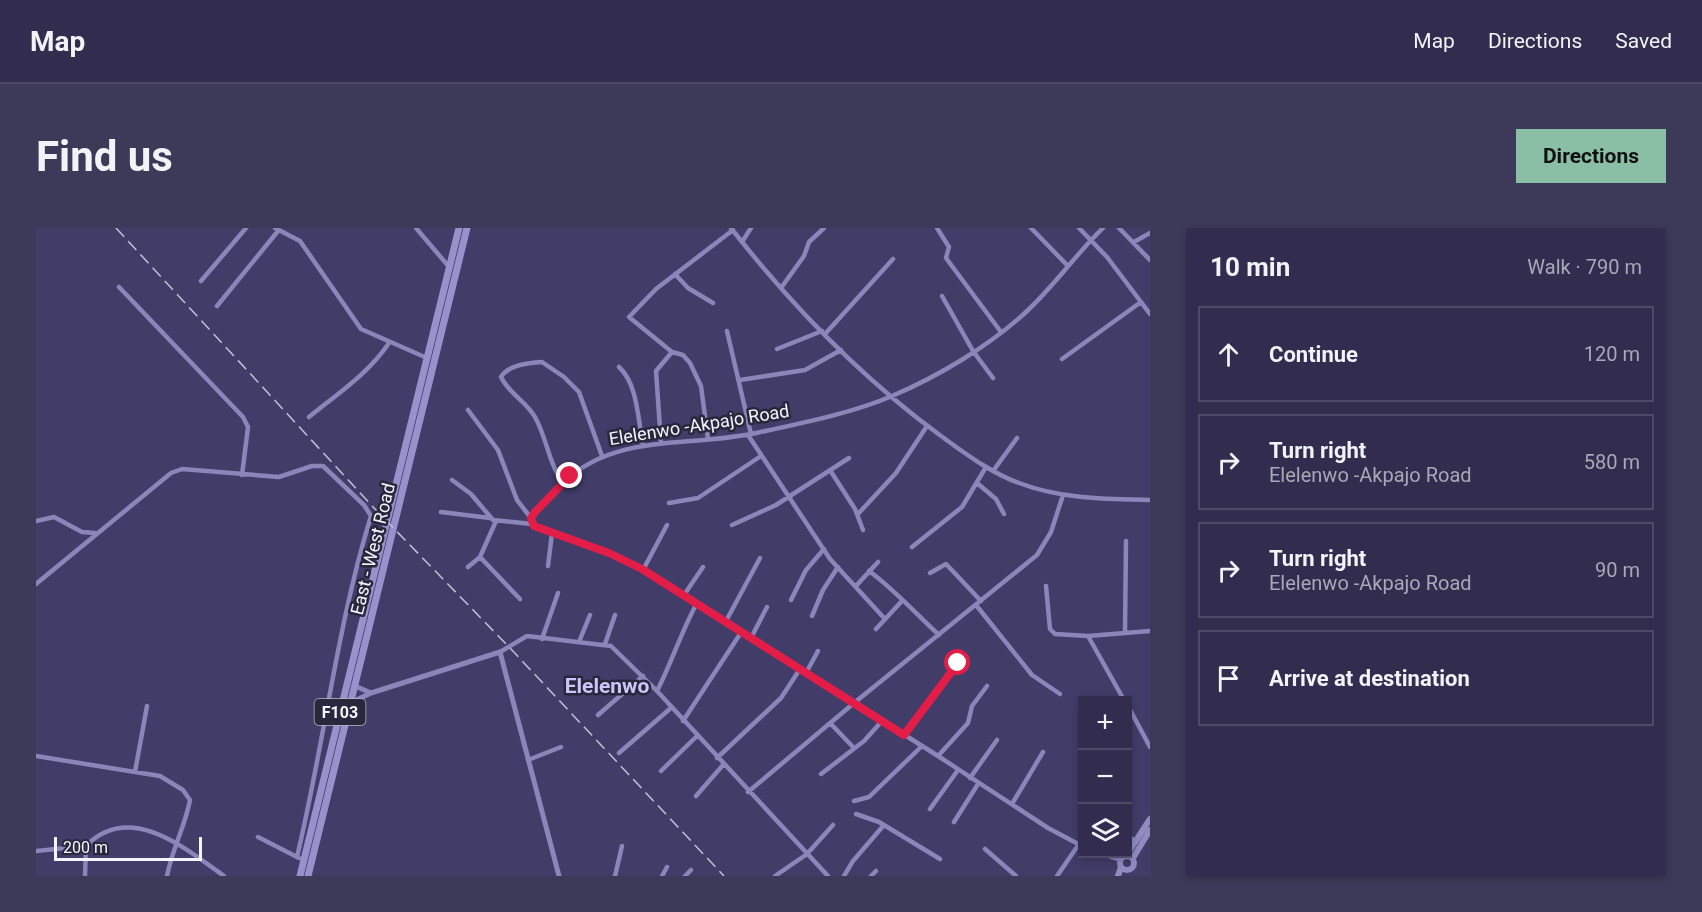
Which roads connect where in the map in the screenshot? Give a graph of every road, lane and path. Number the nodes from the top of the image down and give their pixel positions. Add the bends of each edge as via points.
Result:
1 (246, 228) edge
2 (416, 228) edge
3 (459, 228) edge
4 (467, 228) edge
5 (751, 228) edge
6 (824, 228) edge
7 (937, 228) edge
8 (1031, 228) edge
9 (1079, 228) edge
10 (1103, 228) edge
11 (1119, 228) edge
12 (277, 229) edge
13 (732, 229) edge
14 (1150, 233) edge
15 (1091, 240) junction
16 (742, 242) junction
17 (1134, 242) junction
18 (893, 260) dead end
19 (1150, 260) edge
20 (1068, 266) junction
21 (450, 268) junction
22 (675, 274) junction
23 (201, 281) dead end
24 (119, 287) dead end
25 (781, 288) junction
26 (942, 296) dead end
27 (1141, 302) junction
28 (713, 303) dead end
29 (217, 306) dead end
30 (1150, 314) edge
31 (727, 331) dead end
32 (823, 332) junction
33 (1001, 332) junction
34 (389, 343) junction
35 (777, 349) dead end
36 (841, 350) junction
37 (973, 351) junction
38 (672, 352) junction
39 (427, 358) junction
40 (1062, 359) dead end
41 (619, 368) dead end
42 (993, 378) dead end
43 (740, 380) junction
44 (890, 397) junction
45 (468, 410) dead end
46 (309, 417) dead end
47 (927, 426) junction
48 (750, 435) junction
49 (1017, 438) dead end
50 (708, 439) junction
51 (661, 443) junction
52 (643, 445) junction
53 (602, 456) junction
54 (761, 456) junction
55 (849, 458) dead end
56 (986, 466) junction
57 (830, 470) junction
58 (993, 471) junction
59 (242, 476) junction
60 (452, 480) dead end
61 (562, 482) junction
62 (977, 483) junction
63 (1063, 495) junction
64 (789, 497) junction
65 (1150, 500) edge
66 (669, 503) dead end
67 (441, 512) dead end
68 (858, 514) junction
69 (1004, 514) dead end
70 (490, 518) junction
71 (36, 521) edge
72 (496, 521) junction
73 (532, 521) junction
74 (667, 525) dead end
75 (732, 525) dead end
76 (863, 530) dead end
77 (552, 533) junction
78 (94, 534) junction
79 (1126, 541) dead end
80 (912, 547) dead end
81 (824, 549) junction
82 (480, 557) junction
83 (760, 558) dead end
84 (878, 562) dead end
85 (548, 566) dead end
86 (468, 567) dead end
87 (703, 567) dead end
88 (838, 567) junction
89 (644, 570) junction
90 (869, 571) junction
91 (930, 573) dead end
92 (36, 584) edge
93 (856, 586) junction
94 (1046, 586) dead end
95 (558, 593) dead end
96 (684, 595) junction
97 (520, 599) dead end
98 (791, 600) dead end
99 (901, 602) junction
100 (698, 603) junction
101 (978, 603) junction
102 (767, 607) dead end
103 (590, 615) dead end
104 (615, 615) dead end
105 (812, 616) dead end
106 (884, 618) junction
107 (726, 621) junction
108 (876, 628) dead end
109 (742, 631) junction
110 (1125, 631) junction
111 (1150, 631) edge
112 (939, 635) junction
113 (1088, 636) junction
114 (751, 638) junction
115 (542, 639) junction
116 (579, 642) junction
117 (605, 644) junction
118 (818, 651) dead end
119 (500, 652) junction
120 (958, 663) dead end
121 (800, 669) junction
122 (806, 673) junction
123 (643, 676) junction
124 (355, 686) junction
125 (987, 686) dead end
126 (657, 691) junction
127 (371, 693) junction
128 (1060, 694) dead end
129 (1122, 696) edge
130 (854, 703) junction
131 (350, 704) junction
132 (147, 706) dead end
133 (672, 707) junction
134 (1132, 713) edge
135 (598, 715) dead end
136 (683, 721) junction
137 (882, 721) junction
138 (831, 723) junction
139 (904, 735) junction
140 (697, 736) junction
141 (996, 740) dead end
142 (922, 746) junction
143 (561, 747) dead end
144 (1150, 747) edge
145 (854, 748) junction
146 (1043, 752) dead end
147 (619, 753) dead end
148 (36, 756) edge
149 (938, 756) junction
150 (717, 759) junction
151 (528, 760) junction
152 (723, 765) junction
153 (958, 770) junction
154 (661, 771) dead end
155 (135, 772) junction
156 (821, 774) dead end
157 (970, 778) junction
158 (315, 782) junction
159 (323, 783) junction
160 (978, 784) junction
161 (748, 792) junction
162 (696, 796) dead end
163 (854, 801) dead end
164 (1012, 804) junction
165 (930, 809) dead end
166 (856, 814) dead end
167 (1150, 819) edge
168 (954, 822) dead end
169 (833, 825) dead end
170 (884, 825) junction
171 (1150, 830) edge
172 (258, 837) dead end
173 (1132, 839) edge
174 (1135, 841) junction
175 (175, 842) junction
176 (1078, 844) edge
177 (86, 846) junction
178 (622, 846) dead end
179 (985, 849) dead end
180 (1078, 849) edge
181 (36, 851) edge
182 (807, 854) junction
183 (1118, 858) edge
184 (300, 859) junction
185 (940, 860) dead end
186 (1125, 860) junction
187 (667, 867) dead end
188 (691, 870) dead end
189 (876, 871) dead end
190 (1127, 873) edge
191 (86, 876) edge
192 (167, 876) edge
193 (224, 876) edge
194 (300, 876) edge
195 (308, 876) edge
196 (559, 876) edge
197 (615, 876) edge
198 (662, 876) edge
199 (685, 876) edge
200 (775, 876) edge
201 (828, 876) edge
202 (844, 876) edge
203 (871, 876) edge
204 (1016, 876) edge
205 (1057, 876) edge
206 (1118, 876) edge

1 - 23 street
2 - 21 street
3 - 21 main road, East - West Road / F103
4 - 124 main road, East - West Road / F103
5 - 16 street
6 - 25 street via 808,242 803,257
7 - 33 street via 949,247 946,258
8 - 20 street
9 - 15 street
10 - 15 street, Elelenwo -Akpajo Road
11 - 17 street
12 - 29 street
12 - 34 street via 300,241 361,329
13 - 16 street
13 - 22 street
14 - 17 street
15 - 20 street, Elelenwo -Akpajo Road
15 - 27 street
16 - 25 street
17 - 19 street
18 - 32 street
20 - 33 street, Elelenwo -Akpajo Road via 1032,306
21 - 39 main road, East - West Road / F103
22 - 28 street via 688,288
22 - 38 street via 629,317
24 - 59 street via 243,417 248,427
25 - 32 street
26 - 37 street
27 - 30 street
27 - 40 street
31 - 43 street
32 - 35 street
32 - 36 street
33 - 37 street, Elelenwo -Akpajo Road
34 - 39 street
34 - 46 street via 357,380
36 - 43 street via 805,370
36 - 44 street
37 - 42 street
37 - 44 street, Elelenwo -Akpajo Road
38 - 50 street via 683,355 697,375
38 - 51 street via 656,371
39 - 159 main road, East - West Road / F103
41 - 52 street via 631,385
43 - 48 street
44 - 47 street
44 - 48 street, Elelenwo -Akpajo Road
45 - 73 street via 498,450 517,500
47 - 56 street
47 - 68 street via 896,472
48 - 50 street, Elelenwo -Akpajo Road
48 - 54 street
49 - 58 street
50 - 51 street, Elelenwo -Akpajo Road
51 - 52 street, Elelenwo -Akpajo Road
52 - 53 street, Elelenwo -Akpajo Road
53 - 61 street, Elelenwo -Akpajo Road
53 - 61 street via 579,392 564,377 542,362 505,372 501,377 508,389 537,420 552,466
54 - 64 street
54 - 66 street via 698,498
55 - 57 street
56 - 58 street
56 - 62 street
57 - 64 street
57 - 68 street
58 - 63 street
59 - 78 street via 196,469 171,473
59 - 158 street via 279,477 323,466 371,516 346,615
60 - 70 street via 471,494
61 - 73 street, Elelenwo -Akpajo Road
62 - 69 street via 996,499
62 - 80 street via 962,507
63 - 65 street
63 - 101 street via 1052,532 1037,555
64 - 75 street
64 - 81 street
67 - 70 street
68 - 76 street
70 - 72 street
71 - 78 street via 54,517
72 - 73 street
72 - 82 street
73 - 77 street
74 - 89 street
77 - 85 street
77 - 89 street via 615,555
78 - 92 street
79 - 110 street
81 - 88 street
81 - 98 street via 806,570
82 - 86 street
82 - 97 street
83 - 107 street
84 - 90 street
87 - 96 street
88 - 93 street
88 - 105 street
89 - 96 street
90 - 93 street
90 - 99 street
91 - 101 street via 946,564
93 - 106 street
94 - 113 street via 1052,631 1057,635
95 - 115 street
96 - 100 street
99 - 106 street
99 - 112 street
100 - 107 street
100 - 126 street via 678,638
101 - 112 street
101 - 128 street via 1032,675
102 - 114 street
103 - 116 street
104 - 117 street
106 - 108 street
107 - 109 street
109 - 114 street
109 - 136 street
110 - 111 street
110 - 113 street
112 - 130 street
113 - 129 street
114 - 121 street
115 - 116 street
115 - 119 street via 522,638
116 - 117 street
117 - 123 street
118 - 122 street
119 - 127 street
119 - 151 street
120 - 139 street
121 - 122 street
121 - 150 street via 781,698
122 - 130 street
123 - 126 street
123 - 135 street
124 - 127 street
124 - 131 main road, East - West Road / F103
125 - 149 street via 972,706 968,723
126 - 133 street
127 - 131 street
130 - 137 street
130 - 138 street
131 - 195 main road, East - West Road / F103
132 - 155 street
133 - 136 street
133 - 147 street
134 - 144 street
136 - 140 street
137 - 139 street
137 - 145 street
138 - 145 street
138 - 161 street
139 - 142 street
140 - 150 street
140 - 154 street
141 - 157 street
142 - 149 street
142 - 163 street via 869,797
143 - 151 street
145 - 156 street
146 - 164 street
148 - 155 street
149 - 153 street
150 - 152 street
151 - 196 street
152 - 161 street
152 - 162 street
153 - 157 street
153 - 165 street
155 - 175 street via 169,780 189,796 185,823
157 - 160 street
158 - 159 street
158 - 184 street
159 - 184 main road, East - West Road / F103
160 - 164 street
160 - 168 street
161 - 182 street
164 - 176 street
166 - 170 street
167 - 174 main road
169 - 182 street
170 - 185 street
170 - 202 street
171 - 186 main road
172 - 184 street
173 - 174 street
174 - 186 main road
175 - 177 street via 155,832 129,828 111,830
175 - 192 street
175 - 193 street
177 - 181 street
177 - 191 street
178 - 197 street
179 - 204 street
180 - 205 street
182 - 200 street
182 - 201 street
183 - 186 street
184 - 194 main road, East - West Road / F103
186 - 190 main road
186 - 190 main road via 1134,865
186 - 206 main road
187 - 198 street
188 - 199 street
189 - 203 street

